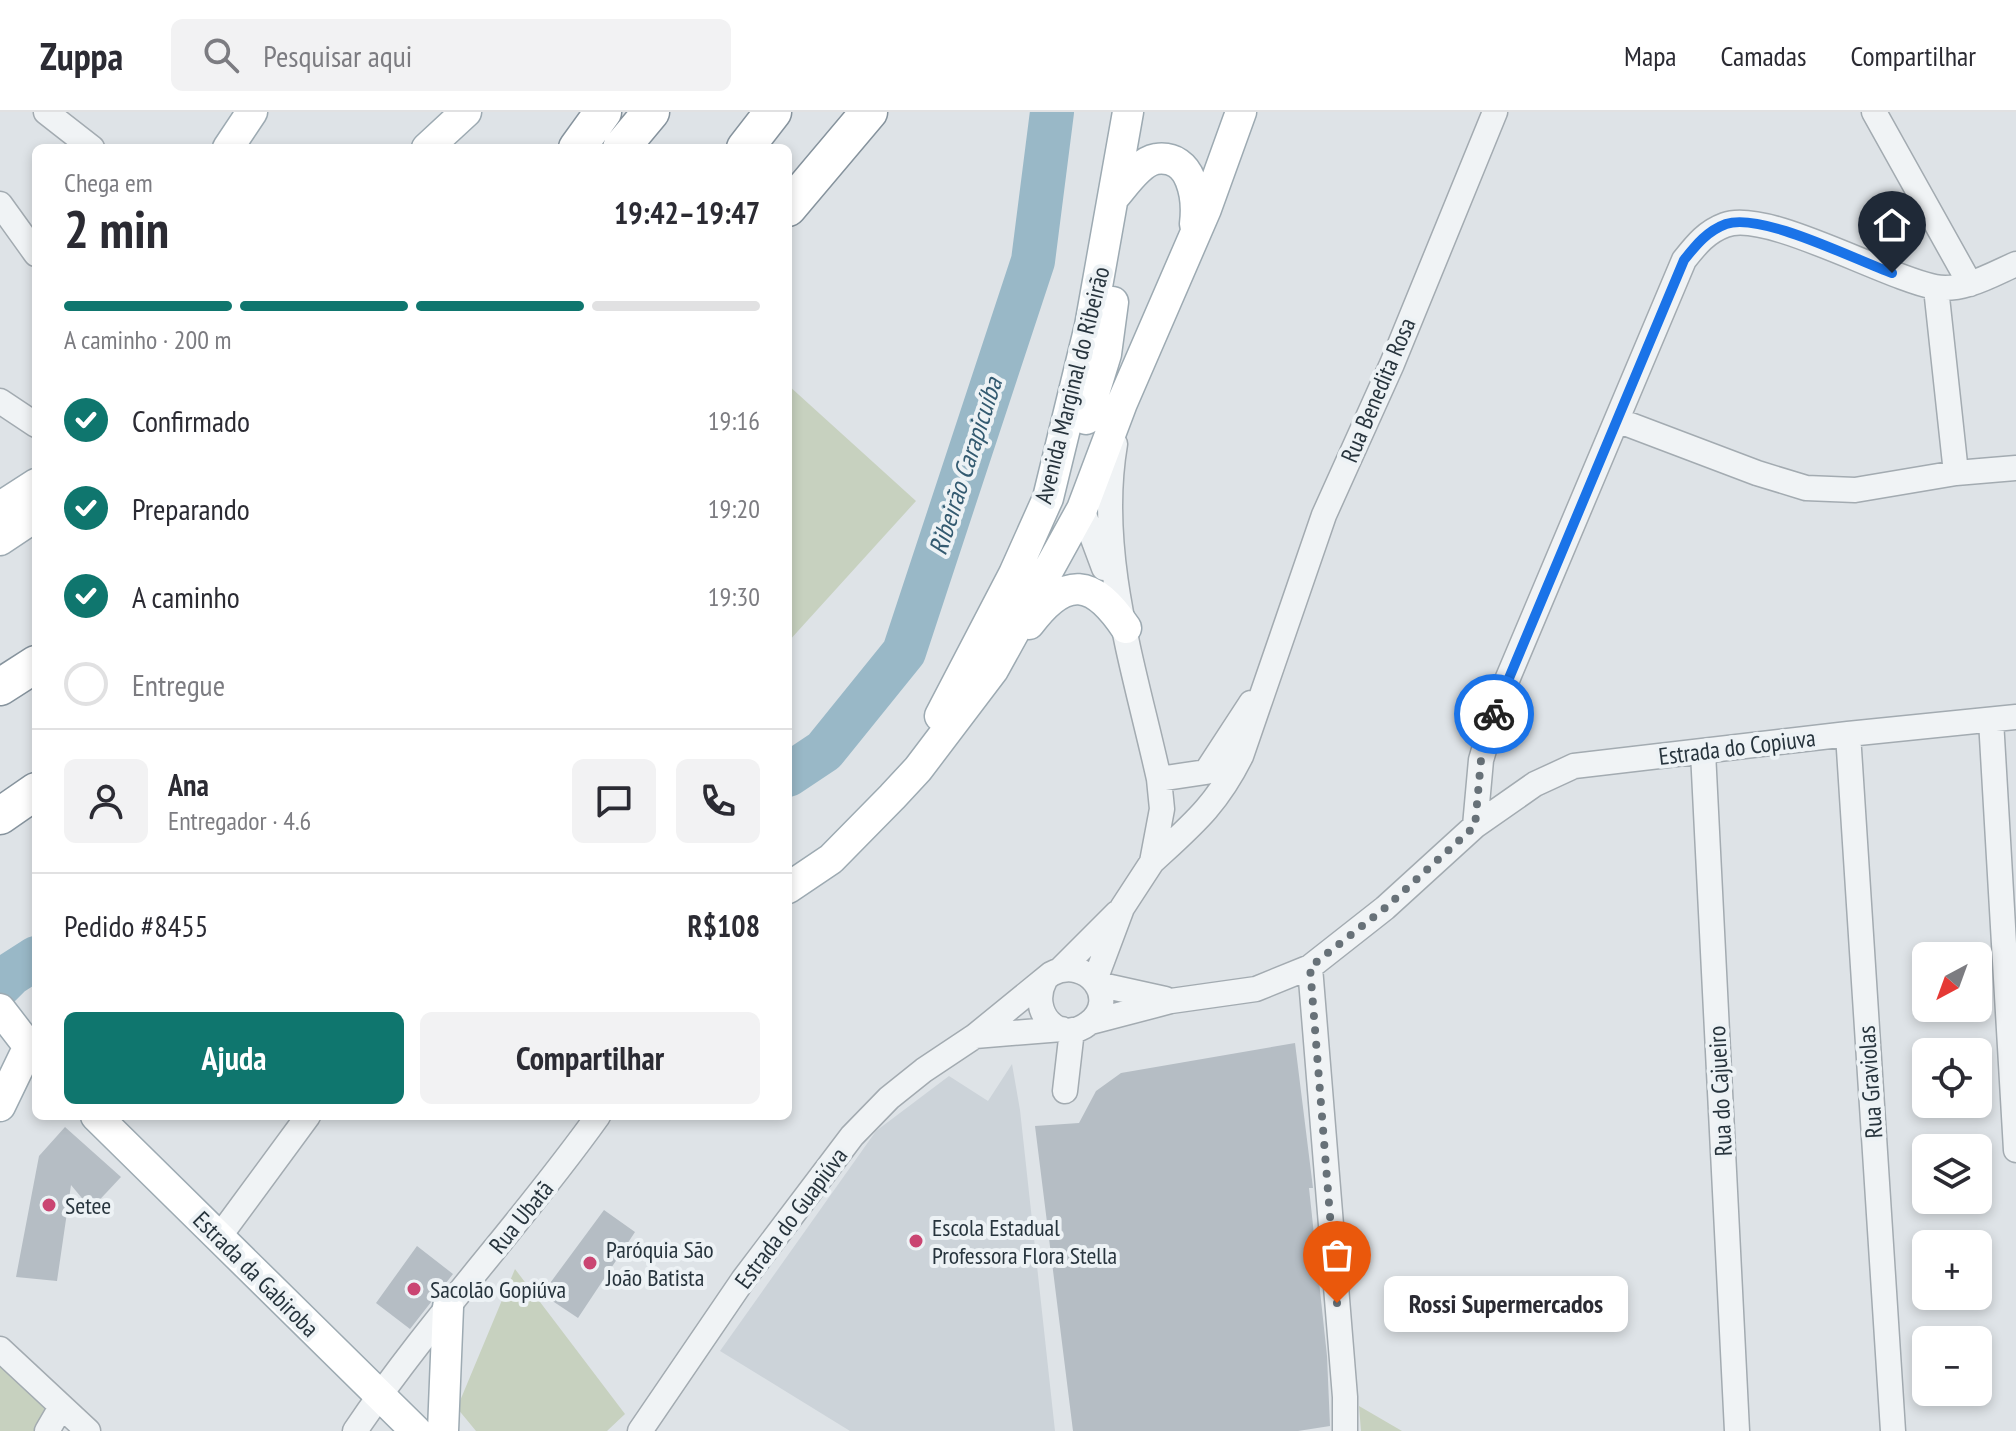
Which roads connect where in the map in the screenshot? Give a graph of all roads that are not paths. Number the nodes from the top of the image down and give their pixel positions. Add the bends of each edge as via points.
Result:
1 (46, 112) edge
2 (252, 112) edge
3 (466, 112) edge
4 (603, 112) edge
5 (651, 112) edge
6 (773, 112) edge
7 (869, 112) edge
8 (1128, 112) edge
9 (1241, 112) edge
10 (1495, 112) edge
11 (1874, 112) edge
12 (87, 144) edge
13 (231, 144) edge
14 (431, 144) edge
15 (580, 144) edge
16 (624, 144) edge
17 (748, 144) edge
18 (1114, 201) junction
19 (792, 203) edge
20 (0, 204) edge
21 (1193, 238) junction
22 (32, 248) edge
23 (2016, 264) edge
24 (1970, 284) junction
25 (1936, 288) junction
26 (0, 401) edge
27 (1122, 403) junction
28 (1617, 420) junction
29 (32, 422) edge
30 (2016, 468) edge
31 (1956, 473) junction
32 (32, 487) edge
33 (0, 507) edge
34 (1082, 509) junction
35 (32, 519) edge
36 (0, 540) edge
37 (1125, 625) junction
38 (32, 667) edge
39 (993, 670) junction
40 (1271, 673) junction
41 (0, 687) edge
42 (2016, 717) edge
43 (1991, 720) junction
44 (1848, 734) junction
45 (1703, 752) junction
46 (1159, 779) junction
47 (32, 794) edge
48 (0, 816) edge
49 (1475, 826) junction
50 (856, 831) junction
51 (1152, 862) junction
52 (792, 885) edge
53 (1122, 908) junction
54 (1310, 967) junction
55 (1052, 975) junction
56 (1096, 982) junction
57 (1171, 1001) junction
58 (0, 1010) edge
59 (1075, 1027) junction
60 (975, 1036) junction
61 (32, 1048) edge
62 (32, 1051) edge
63 (1065, 1091) dead end
64 (0, 1106) edge
65 (100, 1120) edge
66 (305, 1120) edge
67 (595, 1120) edge
68 (2016, 1150) edge
69 (219, 1237) junction
70 (448, 1307) junction
71 (0, 1349) edge
72 (380, 1395) junction
73 (61, 1407) junction
74 (47, 1431) edge
75 (88, 1431) edge
76 (355, 1431) edge
77 (416, 1431) edge
78 (443, 1431) edge
79 (640, 1431) edge
80 (1345, 1431) edge
81 (1737, 1431) edge
82 (1893, 1431) edge

1 - 12 street
2 - 13 main road
3 - 14 main road
4 - 15 highway
5 - 16 highway
6 - 17 highway
7 - 19 highway
8 - 18 main road, Avenida Marginal do Ribeirão
9 - 21 main road, Avenida Marginal do Ribeirão
10 - 40 street, Rua Benedita Rosa via 1324,515
11 - 24 street
18 - 21 main road, Avenida Marginal do Ribeirão via 1136,172 1155,159 1179,164 1195,188
18 - 34 main road, Avenida Marginal do Ribeirão via 1120,251 1106,354 1079,442
18 - 50 main road, Avenida Marginal do Ribeirão via 1048,498 943,711
20 - 22 street
21 - 27 main road, Avenida Marginal do Ribeirão
23 - 24 street
24 - 25 street
25 - 28 street via 1806,238 1755,224 1728,223 1702,237 1684,260
25 - 31 street
26 - 29 street
27 - 34 main road, Avenida Marginal do Ribeirão
27 - 37 street via 1108,504
28 - 31 street via 1806,488 1855,490
28 - 49 street via 1499,699 1481,760
30 - 31 street
32 - 33 main road
34 - 37 street, Avenida Marginal do Ribeirão
34 - 39 main road, Avenida Marginal do Ribeirão
35 - 36 main road
37 - 39 main road, Avenida Marginal do Ribeirão via 1102,597 1073,590 1041,608
37 - 46 street
38 - 41 highway
39 - 50 main road, Avenida Marginal do Ribeirão via 918,769
40 - 46 street, Rua Benedita Rosa via 1206,772
40 - 51 street, Rua Benedita Rosa via 1223,791
42 - 43 street, Estrada do Copiuva
43 - 44 street, Estrada do Copiuva
43 - 68 street
44 - 45 street, Estrada do Copiuva
44 - 82 street, Rua Graviolas
45 - 49 street, Estrada do Copiuva via 1574,766 1535,784
45 - 81 street, Rua do Cajueiro
46 - 51 street, Rua Benedita Rosa via 1162,809
47 - 48 highway
49 - 54 street, Estrada do Copiuva
50 - 52 main road via 831,859
51 - 53 street, Rua Benedita Rosa
53 - 55 street, Rua Benedita Rosa
53 - 56 street, Rua Benedita Rosa
54 - 57 street, Estrada do Copiuva via 1256,989
54 - 80 street
55 - 56 street via 1072,968
55 - 59 street via 1040,989 1040,1009 1053,1025
55 - 60 street, Estrada do Guapiúva
56 - 57 street
56 - 59 street via 1100,1004
57 - 59 street, Estrada do Guapiúva
58 - 61 main road
59 - 60 street, Estrada do Guapiúva
59 - 63 street
60 - 79 street, Estrada do Guapiúva via 889,1098 852,1136 743,1280
62 - 64 main road
65 - 69 main road, Estrada da Gabiroba
66 - 69 street
67 - 70 street, Rua Ubatã
69 - 72 main road, Estrada da Gabiroba
70 - 72 street, Rua Ubatã
70 - 78 main road
71 - 73 street
72 - 76 street, Rua Ubatã
72 - 77 main road, Estrada da Gabiroba
73 - 74 street
73 - 75 street

